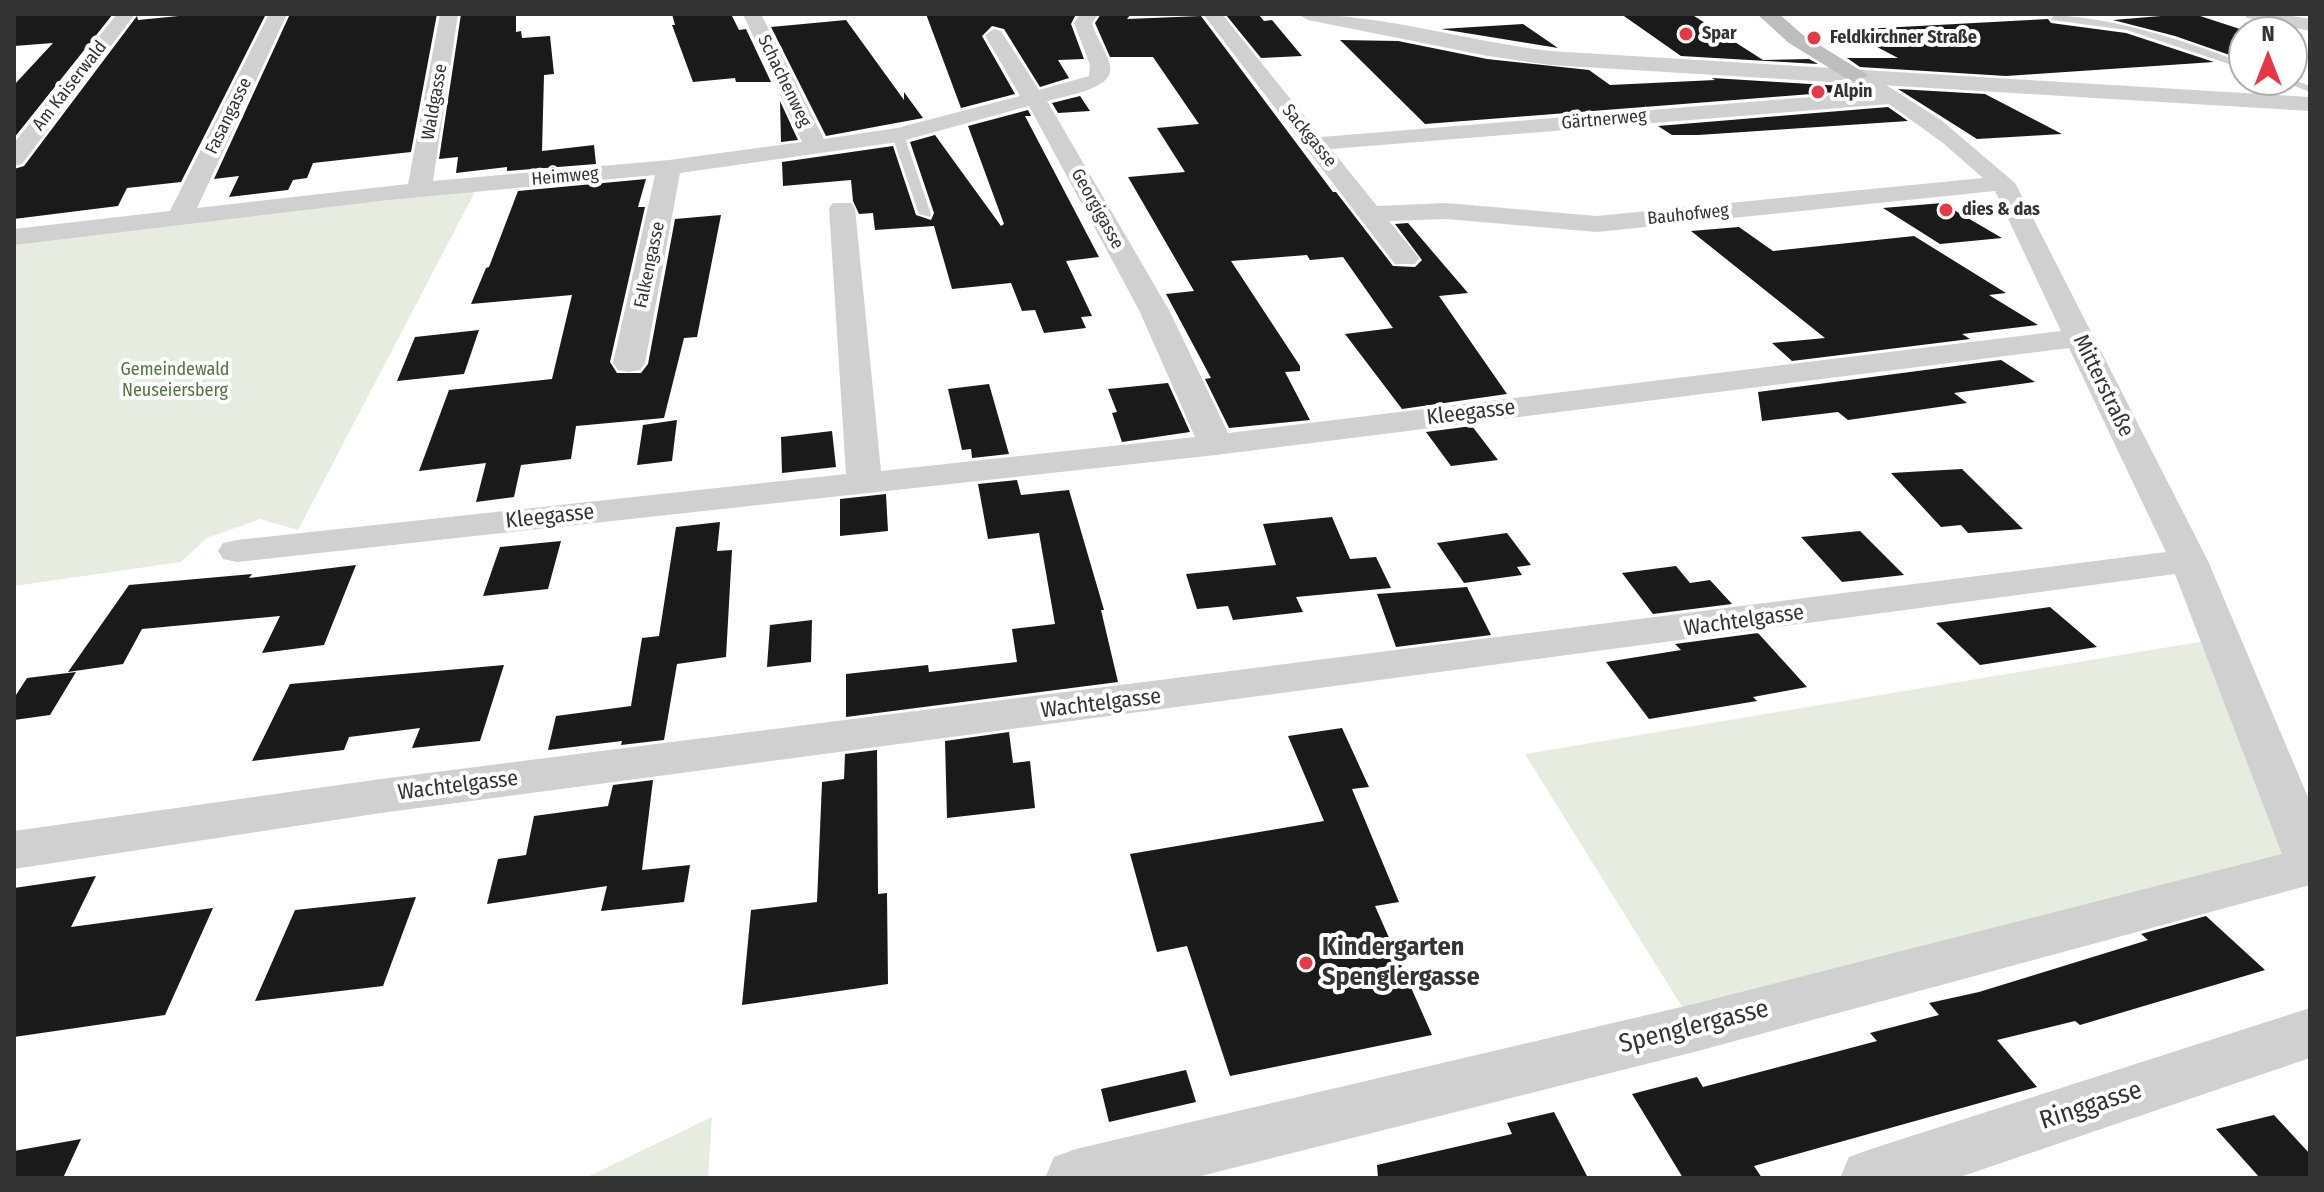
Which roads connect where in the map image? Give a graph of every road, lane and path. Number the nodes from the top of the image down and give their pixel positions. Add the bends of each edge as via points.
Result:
1 (126, 14) edge
2 (278, 14) edge
3 (449, 14) edge
4 (752, 14) edge
5 (1089, 14) edge
6 (1212, 14) edge
7 (1308, 14) edge
8 (1767, 14) edge
9 (2253, 14) edge
10 (2054, 18) dead end
11 (2310, 25) edge
12 (994, 35) dead end
13 (2228, 60) edge
14 (1857, 75) junction
15 (1893, 97) junction
16 (1035, 98) junction
17 (2310, 104) edge
18 (898, 135) junction
19 (1314, 144) junction
20 (816, 147) junction
21 (14, 159) edge
22 (669, 167) junction
23 (2003, 183) junction
24 (419, 190) junction
25 (842, 208) dead end
26 (925, 214) dead end
27 (1372, 214) junction
28 (179, 218) junction
29 (14, 237) edge
30 (1405, 258) dead end
31 (2079, 338) junction
32 (629, 363) dead end
33 (1216, 445) junction
34 (864, 484) junction
35 (237, 551) dead end
36 (2189, 561) junction
37 (14, 850) edge
38 (2310, 864) edge
39 (2310, 1033) edge
40 (1076, 1178) edge
41 (1871, 1178) edge

1 - 21 street, Am Kaiserwald
2 - 28 street, Fasangasse
3 - 24 street, Waldgasse
4 - 20 street, Schachenweg
5 - 16 street via 1084,28 1100,75
6 - 19 street, Sackgasse
7 - 14 street via 1535,56
8 - 14 main road, Mitterstraße via 1796,39
9 - 11 street
10 - 13 lane via 2130,25
12 - 16 street
14 - 15 street, Mitterstraße
14 - 17 street
15 - 19 street, Gärtnerweg
15 - 23 street, Mitterstraße
16 - 18 street, Heimweg
16 - 33 street, Georgigasse via 1154,310
18 - 20 street, Heimweg
18 - 26 lane
19 - 27 street, Sackgasse
20 - 22 street, Heimweg
22 - 24 street, Heimweg
22 - 32 street, Falkengasse
23 - 27 street, Bauhofweg via 1597,224 1446,211
23 - 31 street, Mitterstraße
24 - 28 street, Heimweg
25 - 34 street
27 - 30 street, Sackgasse
28 - 29 street, Heimweg
31 - 33 street, Kleegasse
31 - 36 street, Mitterstraße
33 - 34 street, Kleegasse
34 - 35 street, Kleegasse
36 - 37 street, Wachtelgasse via 397,794
36 - 38 street, Mitterstraße
38 - 40 street, Spenglergasse via 1698,1027
39 - 41 street, Ringgasse

